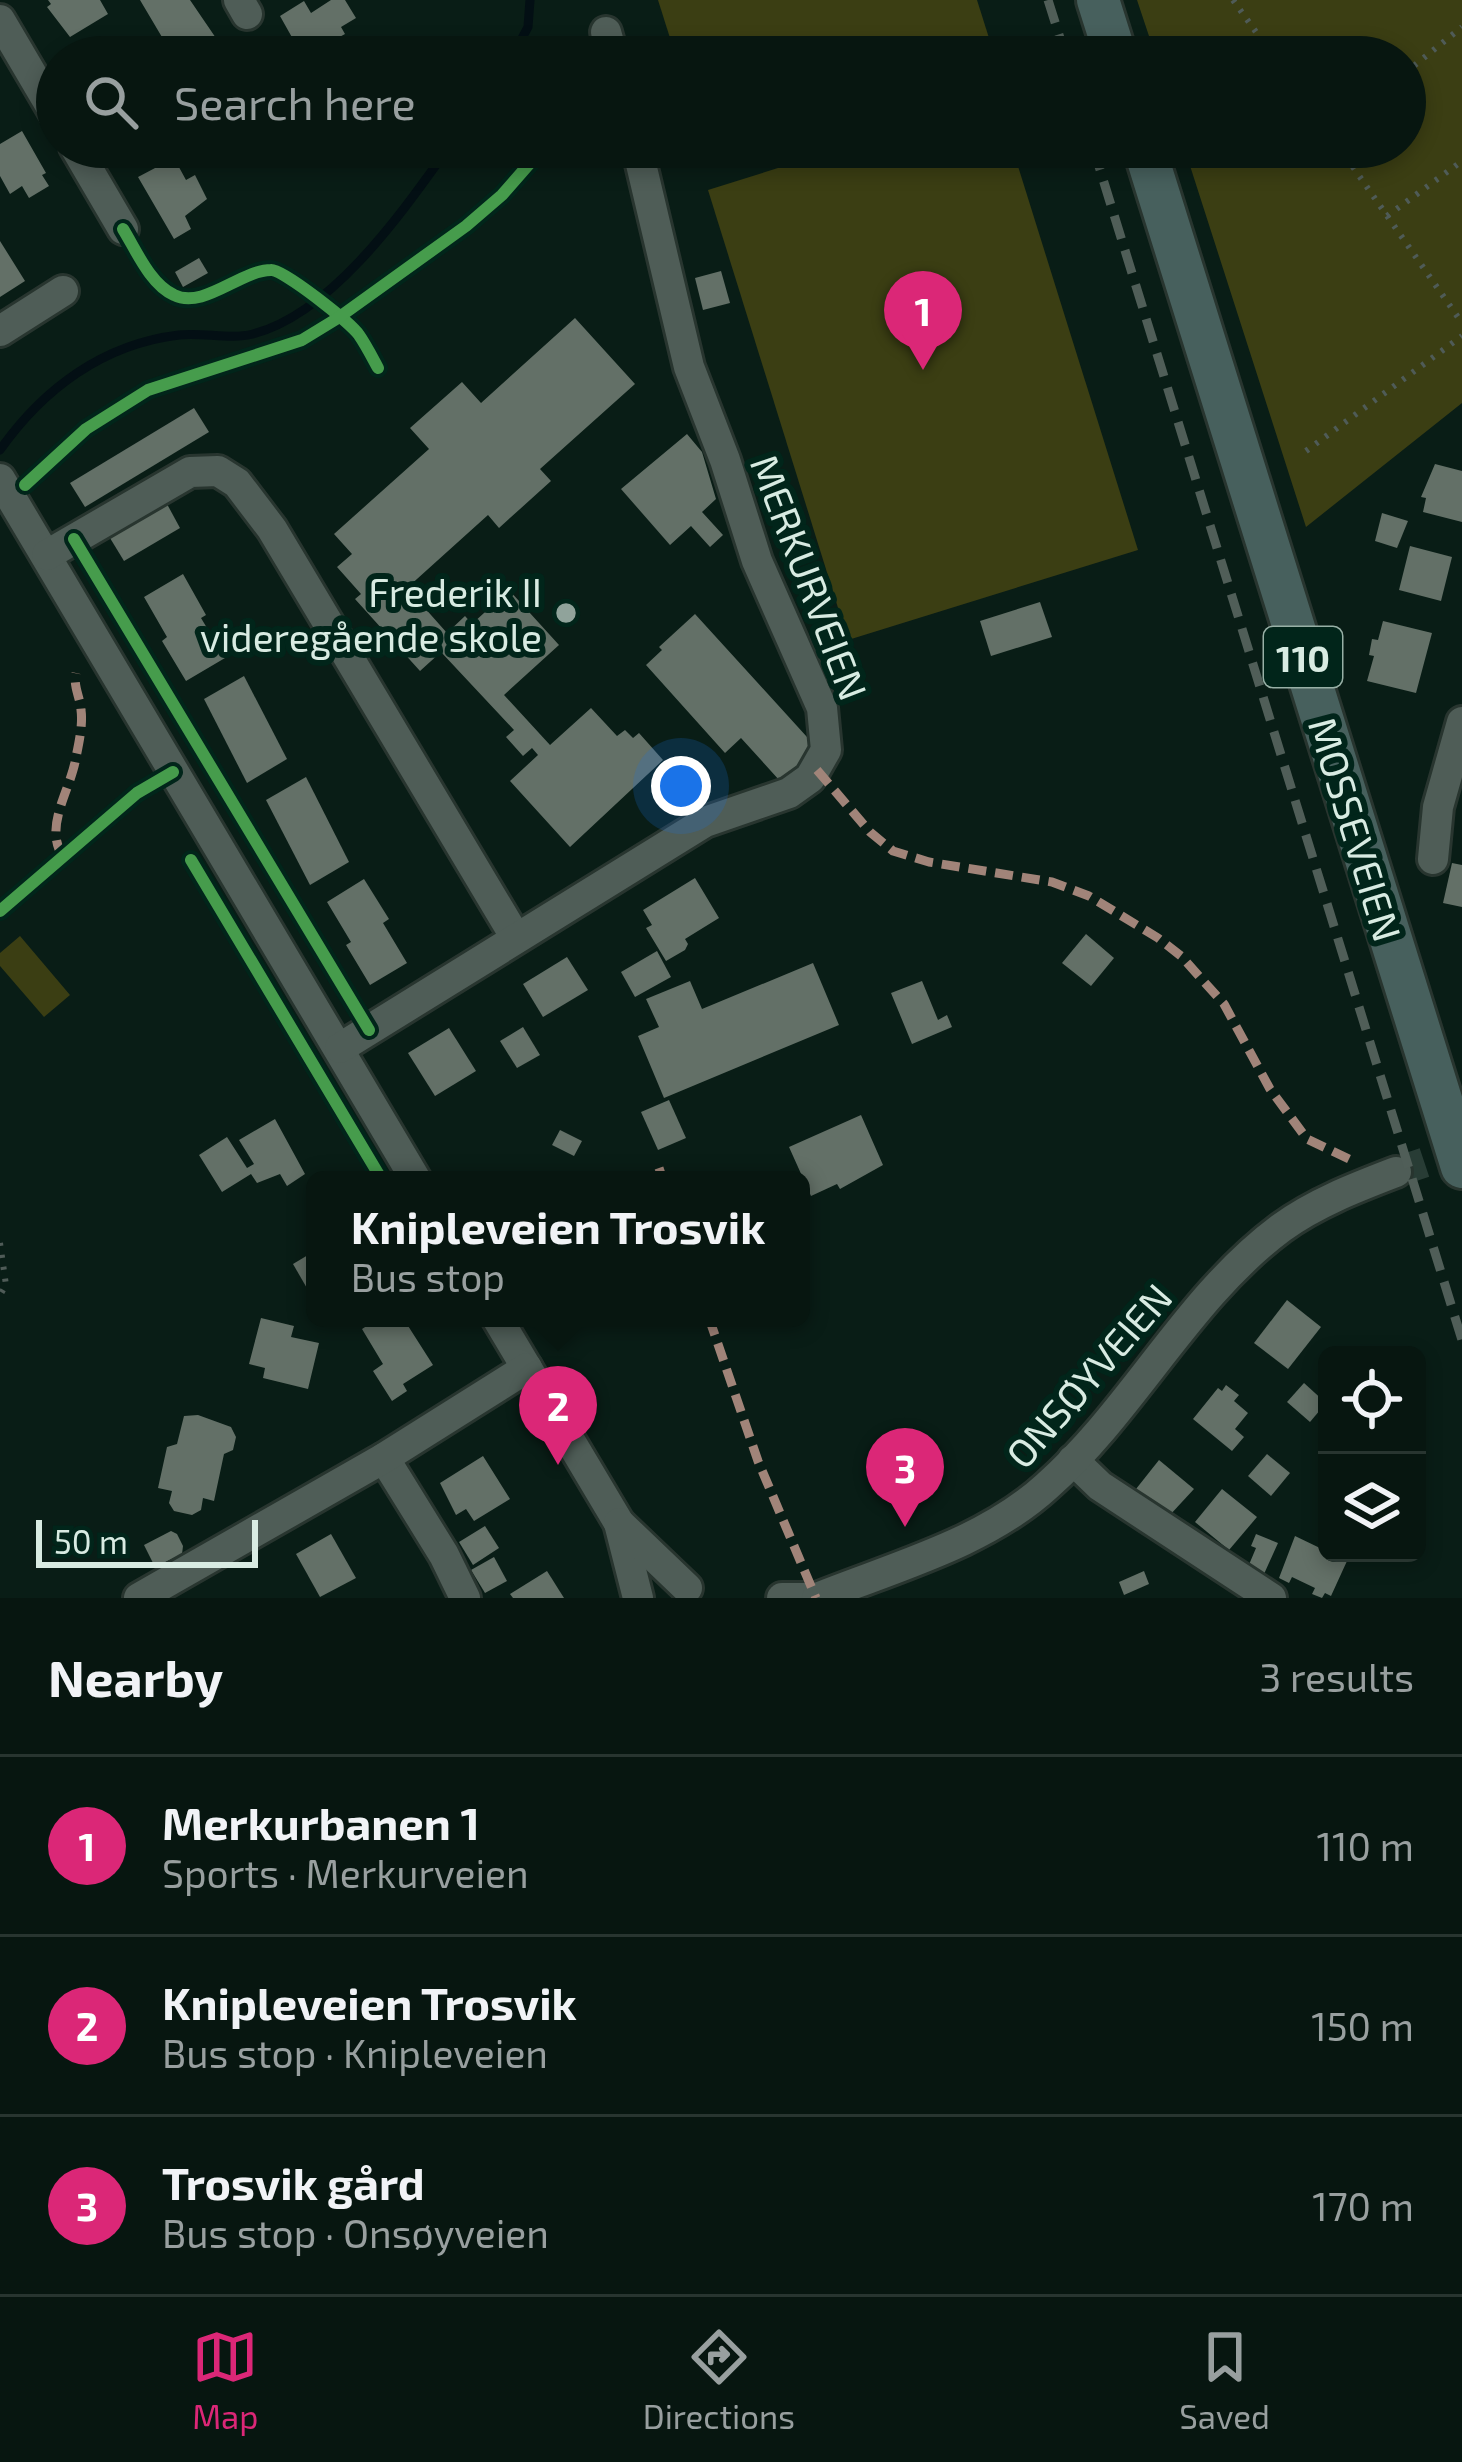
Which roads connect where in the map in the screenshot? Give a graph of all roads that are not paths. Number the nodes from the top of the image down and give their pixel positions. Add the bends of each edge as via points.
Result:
1 (1098, 0) edge
2 (0, 20) edge
3 (1109, 36) edge
4 (36, 81) edge
5 (87, 168) edge
6 (642, 168) edge
7 (1151, 168) edge
8 (123, 229) dead end
9 (63, 290) dead end
10 (0, 331) edge
11 (1, 480) edge
12 (47, 555) junction
13 (1462, 722) edge
14 (1433, 859) dead end
15 (516, 938) junction
16 (340, 1048) junction
17 (1462, 1167) edge
18 (411, 1171) edge
19 (1396, 1172) tunnel mouth
20 (502, 1327) edge
21 (527, 1368) junction
22 (384, 1458) junction
23 (1073, 1460) junction
24 (619, 1523) junction
25 (1199, 1548) junction
26 (685, 1595) edge
27 (139, 1598) edge
28 (465, 1598) edge
29 (638, 1598) edge
30 (782, 1598) edge
31 (814, 1598) edge
32 (1233, 1598) edge
33 (1271, 1598) edge

1 - 3 highway
2 - 4 street
5 - 8 street
6 - 15 street, MERKURVEIEN via 688,367 828,740 817,770 789,793 705,822
7 - 17 highway, MOSSEVEIEN / 110
9 - 10 street
11 - 12 street
12 - 15 street via 190,472 218,471 237,483
12 - 16 street
13 - 14 street
15 - 16 street, MERKURVEIEN
16 - 18 street
19 - 23 street, ONSØYVEIEN via 1342,1193 1253,1253
20 - 21 street
21 - 22 street
21 - 24 street
22 - 27 street
22 - 28 street
23 - 25 street
23 - 31 street, ONSØYVEIEN via 1021,1508 958,1542
24 - 26 street
24 - 29 street
25 - 32 street
25 - 33 street
30 - 31 street, ONSØYVEIEN

